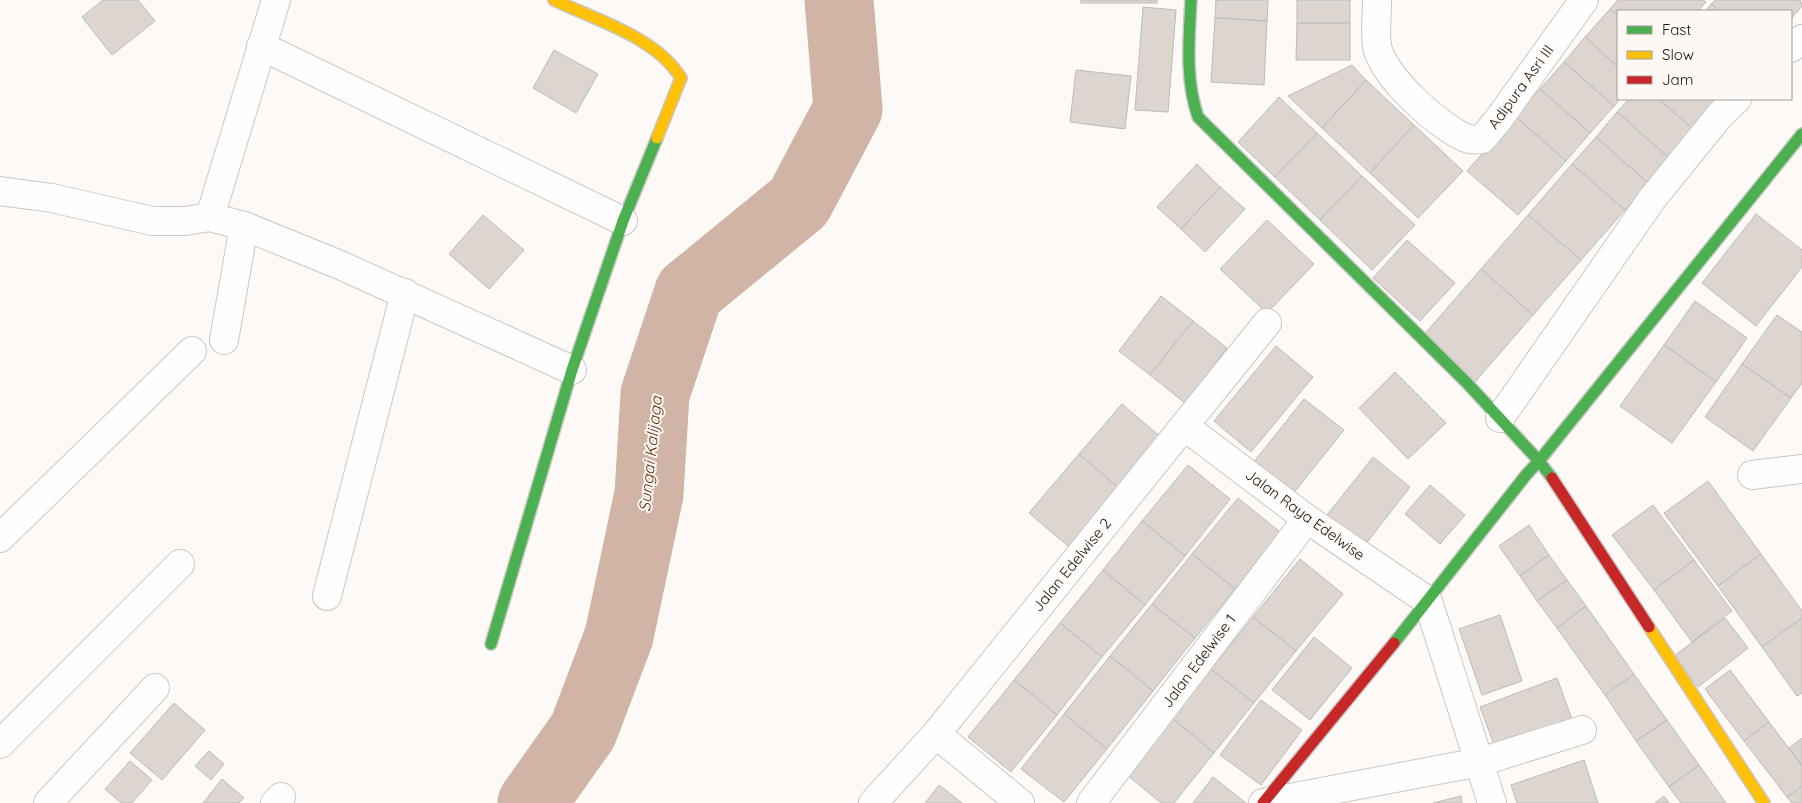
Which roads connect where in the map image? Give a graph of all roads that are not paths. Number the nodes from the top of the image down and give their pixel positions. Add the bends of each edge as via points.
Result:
1 (276, 0) edge
2 (554, 0) edge
3 (1191, 0) edge
4 (1376, 0) edge
5 (1584, 0) edge
6 (1802, 39) edge
7 (260, 46) junction
8 (1792, 47) edge
9 (1736, 100) edge
10 (1802, 134) edge
11 (0, 191) edge
12 (210, 217) junction
13 (623, 221) junction
14 (244, 226) junction
15 (405, 293) junction
16 (1267, 323) dead end
17 (224, 340) dead end
18 (192, 351) dead end
19 (572, 370) junction
20 (1500, 418) junction
21 (1184, 426) junction
22 (1539, 461) junction
23 (1802, 469) edge
24 (1752, 475) dead end
25 (1307, 519) junction
26 (0, 538) edge
27 (180, 564) dead end
28 (327, 596) dead end
29 (1428, 601) junction
30 (491, 644) dead end
31 (155, 688) dead end
32 (1582, 730) dead end
33 (936, 734) junction
34 (0, 744) edge
35 (1480, 762) junction
36 (48, 803) edge
37 (873, 803) edge
38 (1020, 803) edge
39 (1091, 803) edge
40 (1263, 803) edge
41 (1492, 803) edge
42 (1764, 803) edge

1 - 7 street
2 - 13 street via 650,44 671,62 681,78
3 - 20 street via 1189,88 1198,117
4 - 5 street, Adipura Asri III via 1377,47 1387,69 1430,115 1458,134 1475,140 1482,140 1498,120
6 - 8 street
7 - 12 street
7 - 13 street
9 - 20 street via 1652,199
10 - 22 street
11 - 12 street via 52,198 152,221
12 - 14 street
13 - 19 street
14 - 15 street
14 - 17 street
15 - 19 street
15 - 28 street
16 - 21 street, Jalan Edelwise 2
18 - 26 street
19 - 30 street
20 - 22 street
21 - 25 street, Jalan Raya Edelwise
21 - 33 street, Jalan Edelwise 2
22 - 29 street
22 - 42 street
23 - 24 street
25 - 29 street, Jalan Raya Edelwise
25 - 39 street, Jalan Edelwise 1
27 - 34 street
29 - 35 street
29 - 40 street
31 - 36 street
32 - 35 street
33 - 37 street, Jalan Edelwise 2
33 - 38 street
35 - 40 street
35 - 41 street

